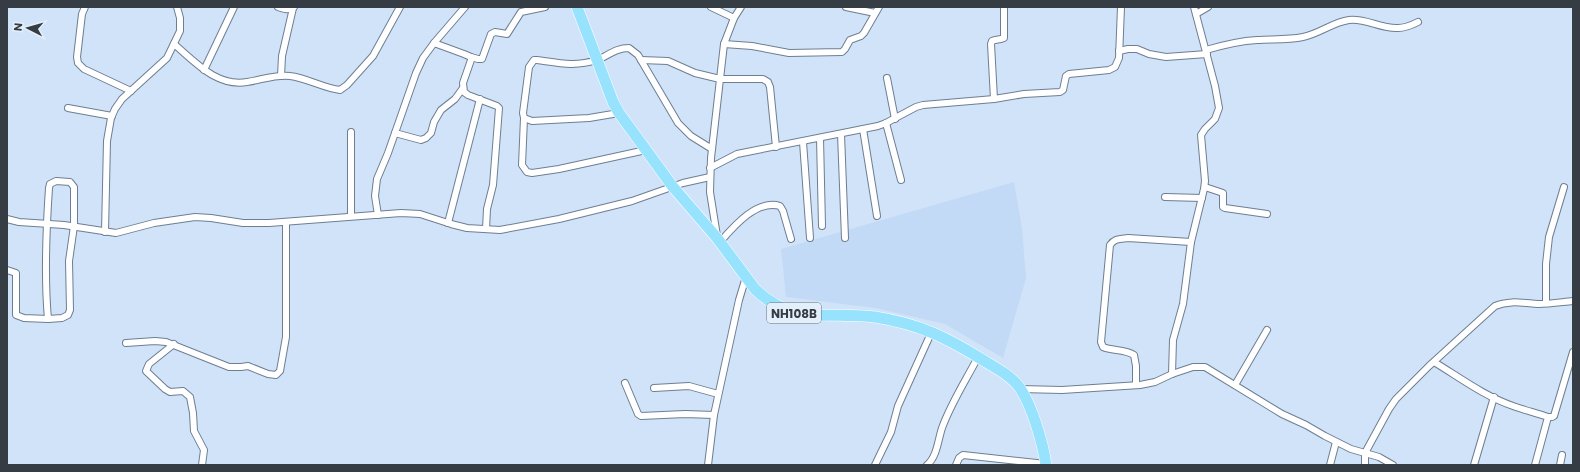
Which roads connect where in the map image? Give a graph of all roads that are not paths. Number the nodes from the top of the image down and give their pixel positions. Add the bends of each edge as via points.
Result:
1 (85, 7) edge
2 (177, 7) edge
3 (234, 7) edge
4 (278, 7) edge
5 (400, 7) edge
6 (464, 7) edge
7 (545, 7) edge
8 (577, 7) edge
9 (710, 7) edge
10 (741, 7) edge
11 (846, 7) edge
12 (879, 7) edge
13 (1004, 7) edge
14 (1120, 7) edge
15 (1208, 7) edge
16 (294, 8) edge
17 (1194, 9) edge
18 (875, 13) junction
19 (734, 18) junction
20 (1418, 22) dead end
21 (434, 43) junction
22 (174, 44) junction
23 (724, 44) junction
24 (1119, 51) junction
25 (1206, 52) junction
26 (471, 58) junction
27 (598, 60) junction
28 (641, 60) junction
29 (204, 70) junction
30 (281, 76) junction
31 (887, 78) dead end
32 (720, 79) junction
33 (463, 88) junction
34 (131, 91) junction
35 (994, 98) junction
36 (480, 99) junction
37 (68, 108) dead end
38 (619, 113) junction
39 (112, 116) junction
40 (524, 118) junction
41 (894, 119) junction
42 (886, 123) junction
43 (863, 130) junction
44 (351, 132) dead end
45 (395, 132) junction
46 (841, 134) junction
47 (820, 138) junction
48 (803, 142) junction
49 (776, 147) junction
50 (712, 149) junction
51 (646, 150) junction
52 (710, 168) junction
53 (710, 177) junction
54 (901, 180) dead end
55 (673, 187) junction
56 (1205, 187) junction
57 (1564, 187) dead end
58 (1165, 197) dead end
59 (1202, 198) junction
60 (1267, 214) dead end
61 (378, 215) junction
62 (351, 216) junction
63 (877, 216) dead end
64 (7, 219) edge
65 (286, 222) junction
66 (448, 223) junction
67 (47, 224) junction
68 (74, 226) junction
69 (822, 226) dead end
70 (486, 229) junction
71 (105, 232) junction
72 (810, 238) dead end
73 (844, 238) dead end
74 (791, 239) dead end
75 (719, 240) junction
76 (1191, 242) junction
77 (7, 270) edge
78 (746, 277) junction
79 (1573, 301) edge
80 (1546, 303) junction
81 (48, 319) junction
82 (1267, 330) dead end
83 (932, 331) junction
84 (126, 343) dead end
85 (174, 344) junction
86 (1573, 352) edge
87 (978, 356) junction
88 (1434, 362) junction
89 (1172, 374) junction
90 (625, 383) dead end
91 (1136, 385) junction
92 (1235, 385) junction
93 (654, 388) dead end
94 (1020, 389) junction
95 (718, 394) junction
96 (1494, 397) junction
97 (714, 415) junction
98 (1548, 417) junction
99 (1336, 442) junction
100 (1365, 453) junction
101 (1562, 455) dead end
102 (202, 465) edge
103 (708, 465) edge
104 (875, 465) edge
105 (927, 465) edge
106 (956, 465) edge
107 (1046, 465) edge
108 (1330, 465) edge
109 (1365, 465) edge
110 (1393, 465) edge
111 (1474, 465) edge
112 (1535, 465) edge
113 (1560, 465) edge

1 - 34 street via 81,21 78,62 84,69
2 - 22 street via 181,24
3 - 29 street
4 - 16 street via 286,10
5 - 30 street via 373,56 344,88 334,89 290,76
6 - 21 street
7 - 26 street via 521,12 507,34 490,34 482,58
8 - 27 highway, NH108B
9 - 19 street
10 - 19 street
11 - 18 street
12 - 18 street
13 - 35 street via 1004,38 995,39 991,44
14 - 24 street
15 - 17 street
16 - 30 street via 282,56
17 - 25 street
18 - 23 street via 864,33 850,40 839,53 790,53
19 - 23 street
20 - 25 street via 1396,28 1349,20 1306,37 1240,42
21 - 26 street
21 - 45 street via 416,73
22 - 29 street
22 - 34 street via 168,58
23 - 32 street
24 - 25 street via 1137,49 1166,57
24 - 35 street via 1115,67 1109,70 1069,74 1060,92
25 - 56 street via 1219,108 1215,119 1201,135
26 - 33 street
27 - 28 street via 616,50 629,48
27 - 38 highway, NH108B
27 - 40 street via 566,65 534,60 529,67
28 - 32 street via 668,61 694,73
28 - 50 street via 678,124
29 - 30 street via 229,83
31 - 41 street
32 - 49 street via 756,78 768,82
32 - 50 street
33 - 36 street via 468,95
33 - 45 street via 455,99 440,110 431,133 426,138 421,140
34 - 39 street via 122,99
35 - 41 street via 916,107
36 - 66 street
36 - 70 street via 497,106 500,112
37 - 39 street
38 - 40 street via 532,121
38 - 51 highway, NH108B
39 - 71 street via 107,141
40 - 51 street via 522,165 527,172 559,169
41 - 42 street
42 - 43 street
42 - 54 street
43 - 46 street
43 - 63 street
44 - 62 street
45 - 61 street via 375,188
46 - 47 street
46 - 73 street
47 - 48 street
47 - 69 street
48 - 49 street
48 - 72 street
49 - 52 street via 737,154
50 - 52 street
51 - 55 highway, NH108B
52 - 53 street
53 - 55 street
53 - 75 street via 710,192
55 - 70 street via 632,201 559,219 518,228
55 - 75 highway, NH108B
56 - 59 street
56 - 60 street via 1223,193 1222,204 1225,208
57 - 80 street via 1549,237
58 - 59 street
59 - 76 street
61 - 62 street
61 - 66 street via 412,213
62 - 65 street
64 - 67 street
65 - 71 street via 243,223 195,217 154,223 124,232
65 - 85 street via 286,338 280,371 272,375 248,366 230,367
66 - 70 street
67 - 68 street
67 - 68 street via 50,184 56,181 70,182 74,189
67 - 81 street
68 - 71 street
68 - 81 street via 69,253 70,310 65,318
74 - 75 street via 783,211 775,204 747,214
75 - 78 highway, NH108B
76 - 89 street via 1183,304 1173,340
76 - 91 street via 1128,238 1114,240 1110,245 1101,342 1107,349 1130,352 1134,355
77 - 81 street via 16,273 16,315
78 - 83 highway, NH108B via 762,296 790,312 875,318
78 - 95 street
79 - 80 street
80 - 88 street via 1513,302 1495,306
82 - 92 street
83 - 87 highway, NH108B
83 - 104 street
84 - 85 street via 160,341
85 - 102 street via 149,364 146,371 170,392 183,391 190,397 194,432 204,450
86 - 98 street via 1554,416
87 - 94 highway, NH108B via 1006,375
87 - 105 street via 942,428 933,458
88 - 96 street
88 - 100 street via 1396,399
89 - 91 street via 1155,382
89 - 92 street via 1193,367 1205,367
90 - 97 street via 641,416
91 - 94 street via 1062,390
92 - 99 street via 1282,414
93 - 95 street via 689,386
94 - 107 highway, NH108B via 1036,426
95 - 97 street
96 - 98 street via 1512,406
96 - 111 street
97 - 103 street
98 - 112 street
99 - 100 street
99 - 108 street
100 - 109 street
100 - 110 street
101 - 113 street
106 - 107 street via 963,455

